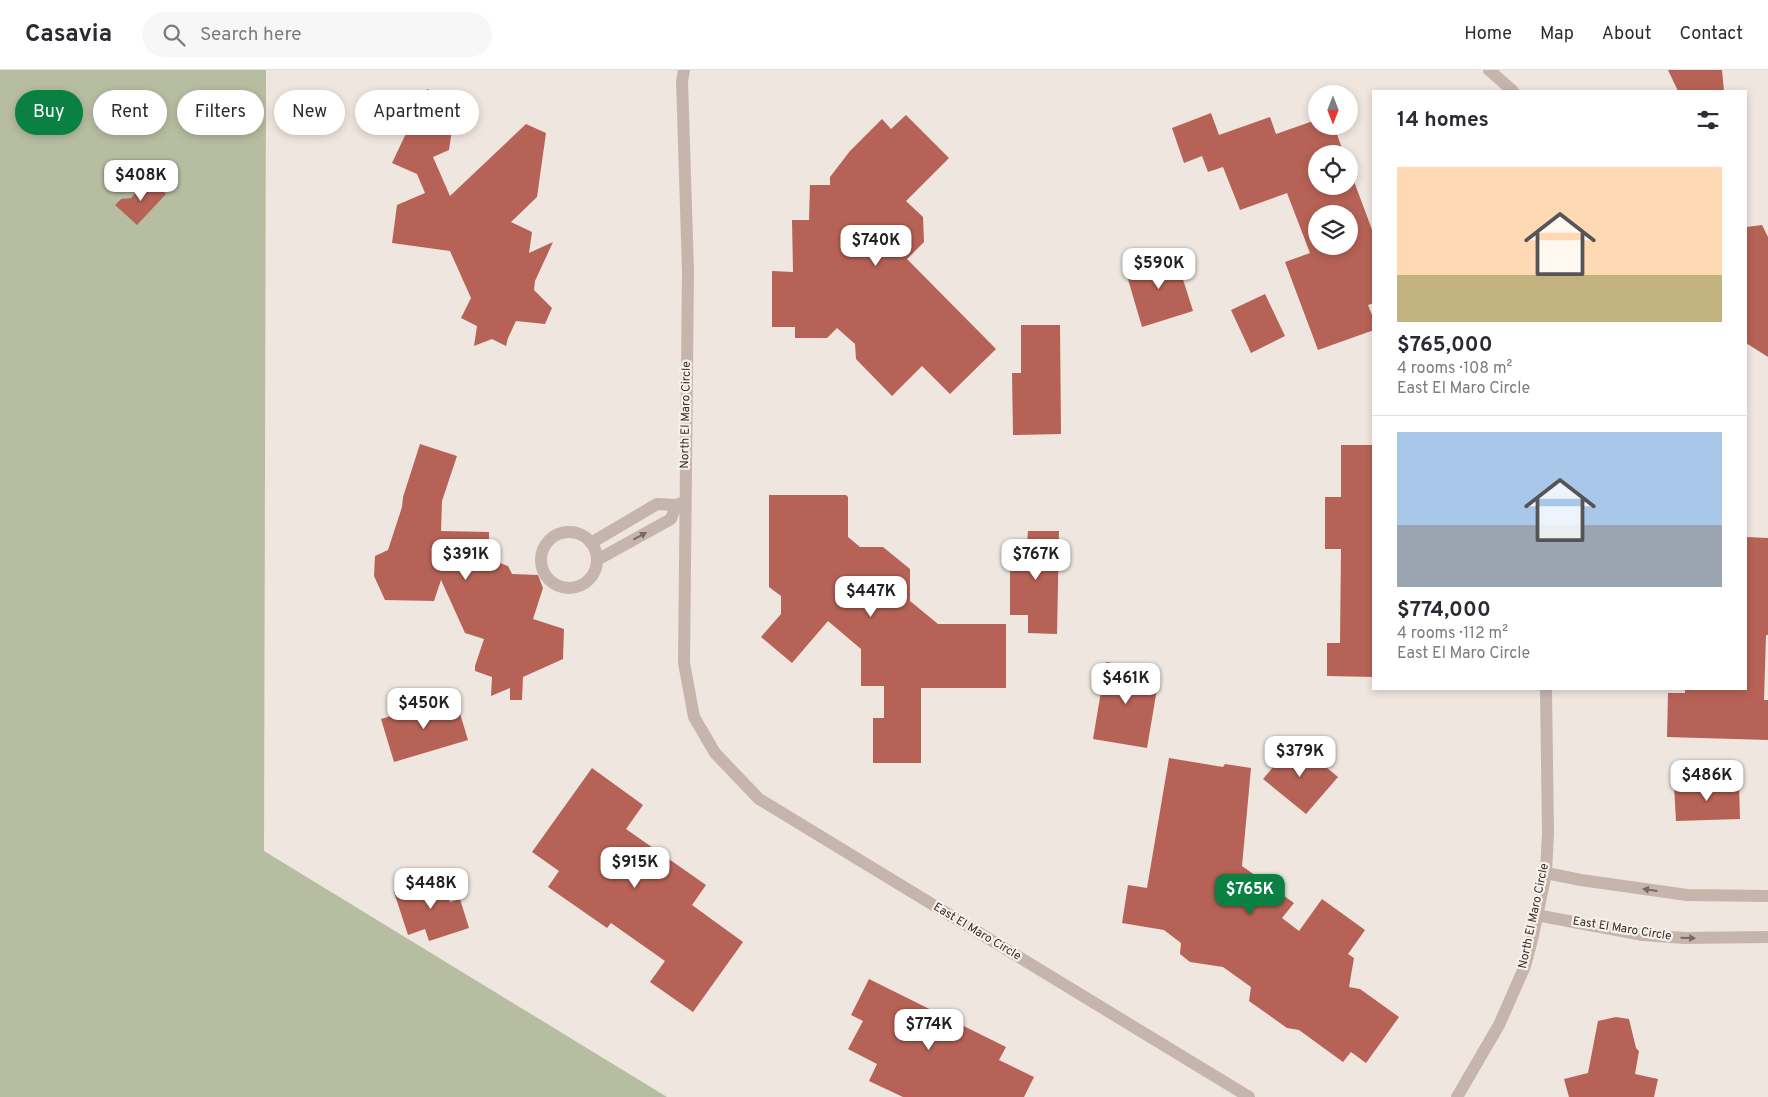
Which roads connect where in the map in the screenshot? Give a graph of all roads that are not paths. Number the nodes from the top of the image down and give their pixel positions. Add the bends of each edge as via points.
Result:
1 (684, 70) edge
2 (1490, 70) edge
3 (1512, 90) edge
4 (680, 503) junction
5 (591, 543) junction
6 (597, 560) junction
7 (1546, 690) edge
8 (715, 754) joint
9 (1546, 873) junction
10 (1768, 896) edge
11 (1536, 915) junction
12 (1768, 938) edge
13 (1249, 1097) edge
14 (1457, 1097) edge

1 - 4 street, North El Maro Circle via 688,271
2 - 3 street
4 - 5 street via 657,504
6 -> 4 street via 670,519
4 - 8 street, North El Maro Circle via 684,663 694,717
5 - 6 street
5 - 6 street via 576,533 557,535 544,547 541,556 544,574 558,586 576,587 591,577
7 - 9 street, North El Maro Circle
8 - 13 street, East El Maro Circle via 759,798
10 -> 9 street via 1687,895
9 - 11 street, North El Maro Circle
11 -> 12 street, East El Maro Circle via 1643,935
11 - 14 street, North El Maro Circle via 1526,966 1499,1025

